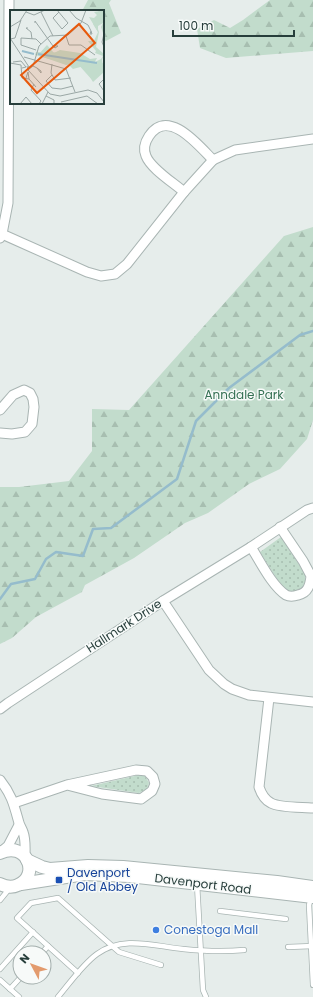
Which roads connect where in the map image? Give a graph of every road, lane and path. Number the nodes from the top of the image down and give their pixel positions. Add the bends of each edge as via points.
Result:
1 (9, 0) edge
2 (313, 139) edge
3 (213, 160) junction
4 (184, 192) junction
5 (1, 236) edge
6 (0, 410) edge
7 (0, 432) edge
8 (313, 508) edge
9 (280, 527) junction
10 (251, 547) junction
11 (163, 601) junction
12 (269, 698) junction
13 (313, 702) edge
14 (0, 709) edge
15 (0, 780) edge
16 (67, 786) junction
17 (14, 803) junction
18 (313, 808) edge
19 (19, 825) junction
20 (1, 852) edge
21 (26, 858) junction
22 (196, 879) junction
23 (11, 885) edge
24 (313, 894) edge
25 (0, 900) edge
26 (220, 911) dead end
27 (286, 919) dead end
28 (33, 932) junction
29 (47, 945) edge
30 (112, 946) junction
31 (312, 946) edge
32 (288, 947) dead end
33 (52, 950) edge
34 (200, 950) junction
35 (244, 950) dead end
36 (161, 965) dead end
37 (0, 969) edge
38 (78, 973) junction
39 (0, 980) edge
40 (313, 984) edge
41 (14, 985) edge
42 (10, 989) junction
43 (19, 997) edge
44 (58, 997) edge
45 (206, 997) edge

1 - 5 street via 8,203
2 - 3 street via 236,150
3 - 4 street
3 - 4 street via 179,129 169,126 158,127 152,132 144,149 146,156 152,165
4 - 5 street via 127,264 115,274 101,276 87,272
6 - 7 street via 13,395 24,390 30,393 34,407 32,424 25,432
8 - 9 street, Hallmark Drive
9 - 10 street, Hallmark Drive
9 - 10 street via 311,576 308,590 295,596 287,595 278,587
10 - 11 street, Hallmark Drive
11 - 12 street via 202,661 217,678 249,695
11 - 14 street, Hallmark Drive
12 - 13 street
12 - 18 street via 259,787 261,793 270,803
15 - 17 street
16 - 16 street via 141,799 152,791 155,784 147,771 136,770
16 - 17 street
17 - 19 street
19 - 20 street via 8,846
19 - 21 street via 25,838
20 - 21 street, Davenport Road via 15,850
21 - 22 street, Davenport Road via 50,869 123,867
21 - 23 street via 28,875
22 - 23 street, Davenport Road via 85,874
22 - 24 street, Davenport Road
22 - 34 lane
23 - 25 lane
24 - 31 lane via 309,905
26 - 27 lane
28 - 29 lane
28 - 30 lane via 17,918 31,903 58,898
28 - 37 lane
30 - 34 lane via 133,942
30 - 36 lane via 119,952
30 - 38 lane via 97,954
31 - 32 lane
31 - 40 lane
33 - 38 lane
34 - 35 lane
34 - 45 lane via 203,990
38 - 44 lane
39 - 42 lane
41 - 42 lane
42 - 43 lane

